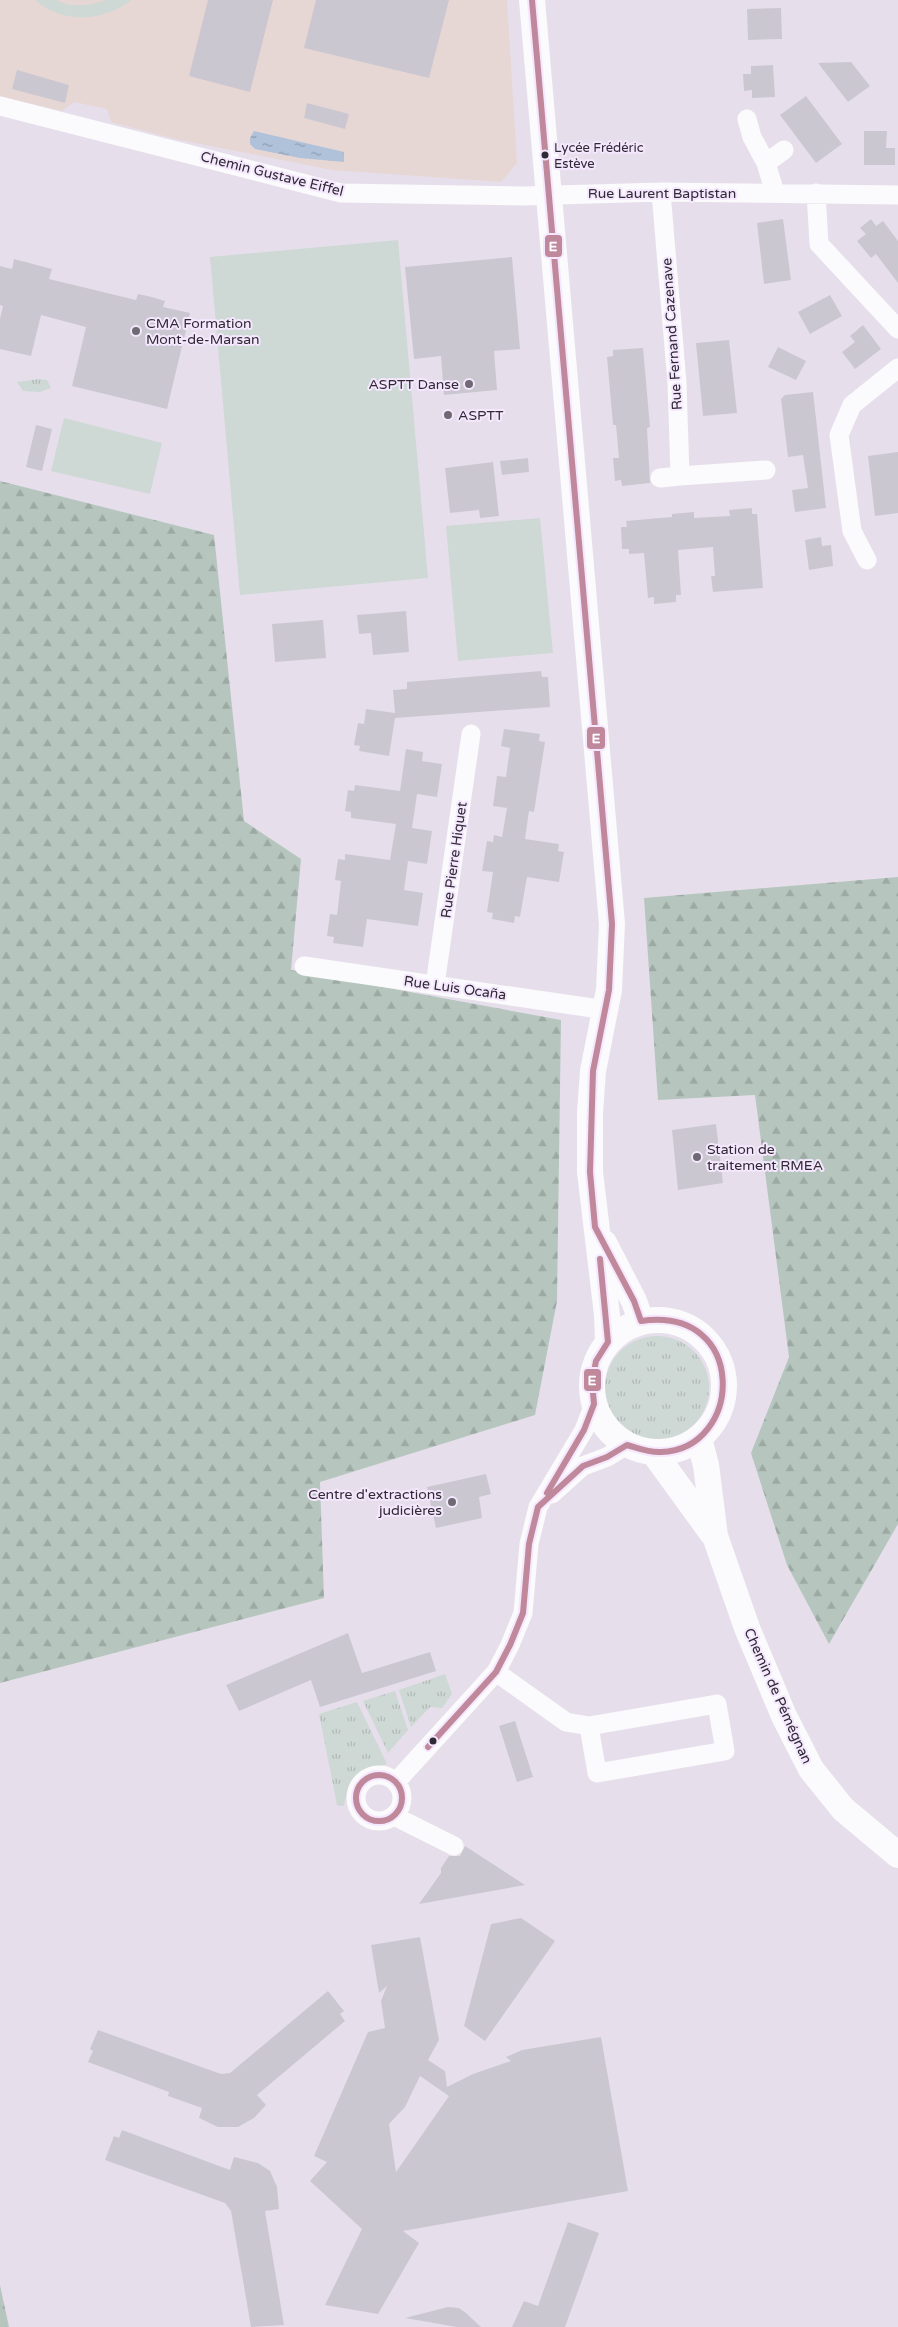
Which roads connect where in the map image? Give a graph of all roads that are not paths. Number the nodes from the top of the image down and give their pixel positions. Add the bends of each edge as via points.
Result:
1 (532, 0) edge
2 (0, 106) edge
3 (747, 119) dead end
4 (784, 150) dead end
5 (766, 163) junction
6 (661, 192) junction
7 (775, 193) junction
8 (816, 193) junction
9 (550, 196) junction
10 (898, 196) edge
11 (898, 328) edge
12 (898, 368) edge
13 (766, 470) dead end
14 (680, 476) junction
15 (660, 478) dead end
16 (867, 560) dead end
17 (471, 734) dead end
18 (304, 966) dead end
19 (436, 985) junction
20 (606, 1010) junction
21 (595, 1227) junction
22 (641, 1321) junction
23 (608, 1342) junction
24 (594, 1404) junction
25 (699, 1439) junction
26 (627, 1445) junction
27 (654, 1453) junction
28 (538, 1507) junction
29 (714, 1536) junction
30 (496, 1672) junction
31 (589, 1726) junction
32 (396, 1782) junction
33 (394, 1816) junction
34 (454, 1846) dead end
35 (898, 1855) edge

1 - 9 street
2 - 9 street, Chemin Gustave Eiffel via 341,193
3 - 5 street via 752,137
4 - 5 street
5 - 7 street
6 - 7 street, Rue Laurent Baptistan
6 - 9 street, Rue Laurent Baptistan
6 - 14 street, Rue Fernand Cazenave via 677,384
7 - 8 street, Rue Laurent Baptistan
8 - 10 street, Rue Laurent Baptistan
8 - 11 street via 820,244
9 - 20 street via 612,924
12 - 16 street via 852,405 839,435 852,532
13 - 14 street
14 - 15 street
17 - 19 street, Rue Pierre Hiquet
18 - 19 street, Rue Luis Ocaña
19 - 20 street, Rue Luis Ocaña
20 - 21 street via 593,1071 590,1113 590,1172
21 - 22 street via 634,1301
21 - 23 street
22 - 23 street via 622,1329
22 - 25 street via 661,1319 680,1322 698,1332 712,1346 723,1369 725,1395 716,1420
23 - 24 street via 596,1361 592,1382
24 - 26 street via 606,1428
24 - 28 street via 584,1430
25 - 27 street via 678,1450
25 - 29 street, Chemin de Pémégnan via 706,1465
26 - 27 street
26 - 28 street via 583,1466
27 - 29 street, Chemin de Pémégnan
28 - 30 street via 528,1544 523,1613
29 - 35 street, Chemin de Pémégnan via 747,1628 810,1769 843,1809
30 - 31 street via 566,1722
30 - 32 street
31 - 31 street via 716,1704 725,1751 597,1773
32 - 33 street via 400,1788 401,1804
32 - 33 street via 374,1775 361,1783 355,1797 360,1812 372,1821
33 - 34 street

